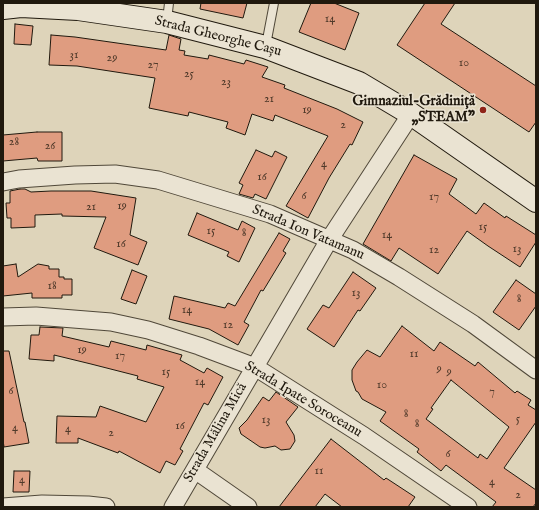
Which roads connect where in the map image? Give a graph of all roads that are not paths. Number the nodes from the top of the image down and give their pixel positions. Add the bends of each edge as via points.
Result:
1 (274, 3) edge
2 (78, 6) edge
3 (3, 8) edge
4 (168, 13) edge
5 (266, 47) junction
6 (410, 114) junction
7 (3, 182) edge
8 (536, 201) edge
9 (329, 240) junction
10 (3, 317) edge
11 (255, 367) junction
12 (536, 370) edge
13 (194, 470) junction
14 (51, 506) edge
15 (3, 507) edge
16 (106, 507) edge
17 (173, 507) edge
18 (248, 507) edge
19 (468, 507) edge

1 - 5 lane
2 - 3 street, Strada Gheorghe Cașu
2 - 4 street, Strada Gheorghe Cașu
4 - 5 street, Strada Gheorghe Cașu
5 - 6 street, Strada Gheorghe Cașu via 359,83
6 - 8 street, Strada Gheorghe Cașu
6 - 9 street, Strada Mălina Mică
7 - 9 street, Strada Ion Vatamanu via 115,174 158,180 270,214
9 - 11 street, Strada Mălina Mică
9 - 12 street, Strada Ion Vatamanu via 353,250 399,277 473,324
10 - 11 street, Strada Ipate Soroceanu via 36,316 110,322 148,330
11 - 13 street, Strada Mălina Mică
11 - 19 street, Strada Ipate Soroceanu via 364,436
13 - 17 street, Strada Mălina Mică
13 - 18 street
14 - 15 street
14 - 16 street

